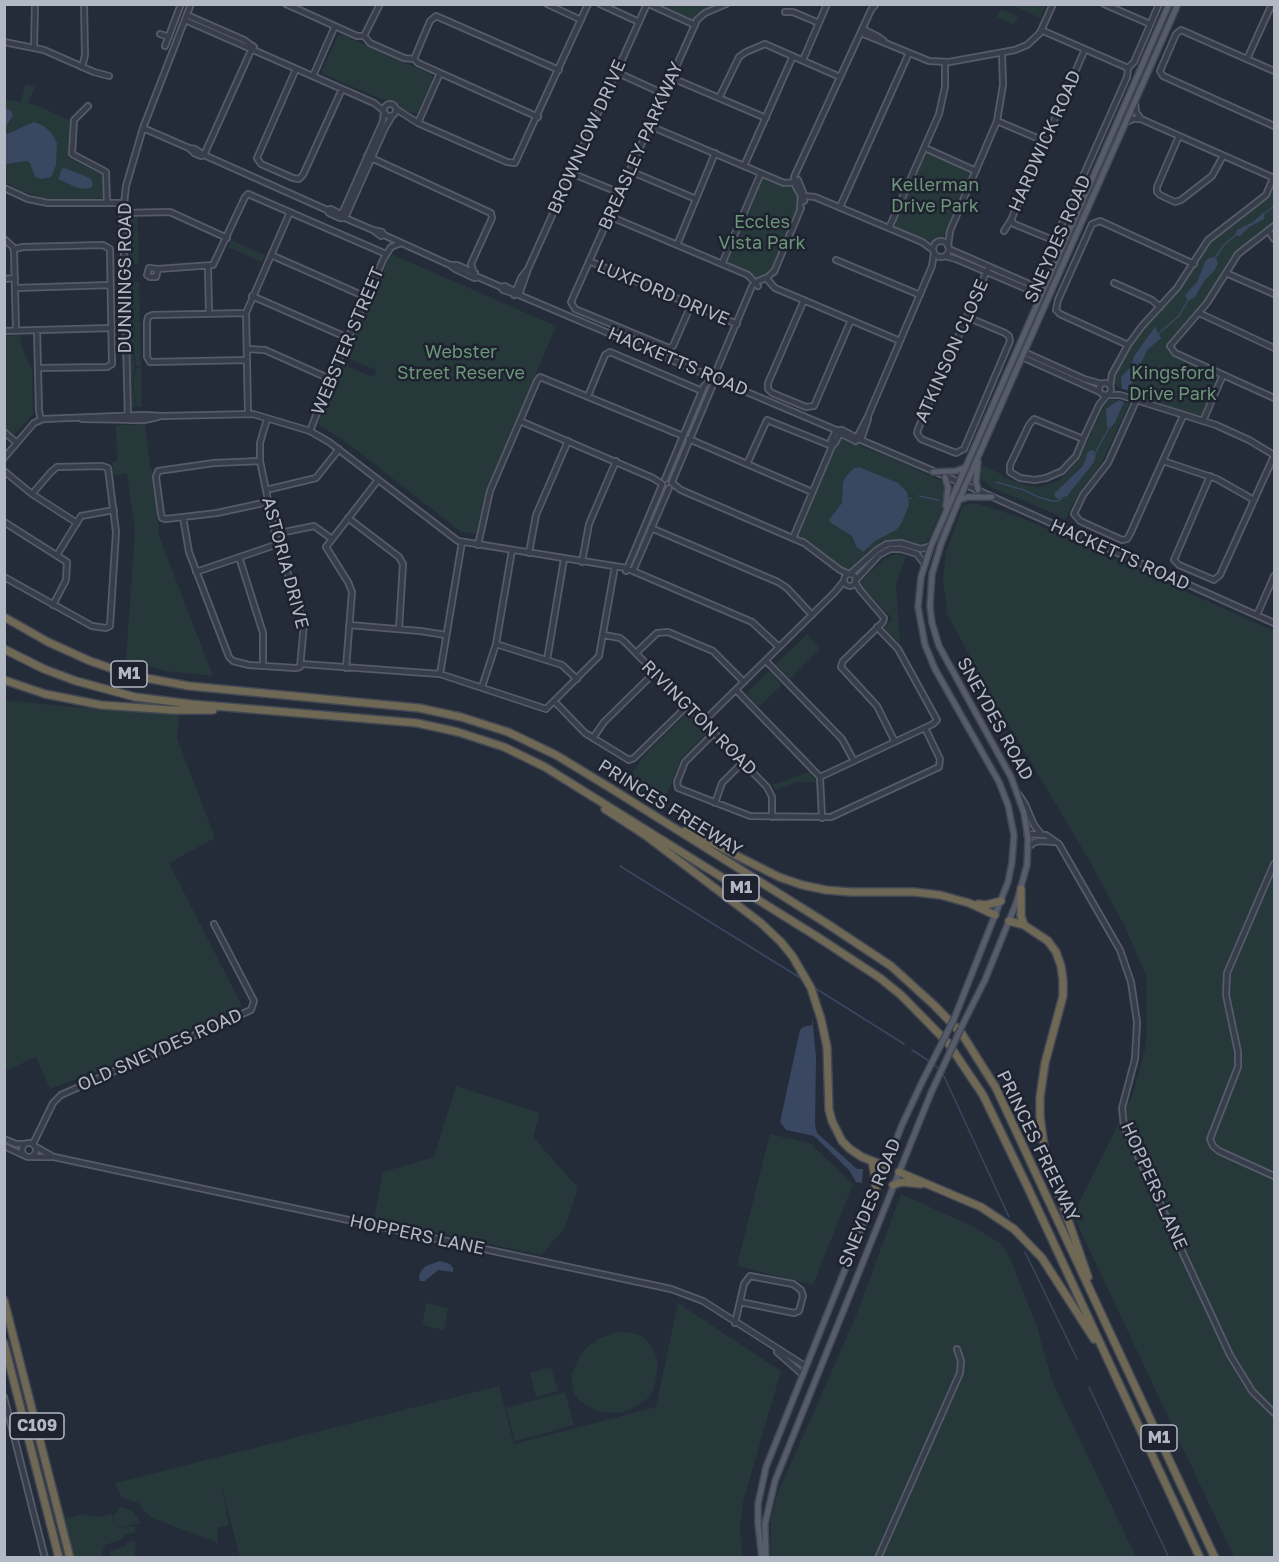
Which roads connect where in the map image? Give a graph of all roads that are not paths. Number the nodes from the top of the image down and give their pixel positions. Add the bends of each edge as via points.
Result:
1 (35, 4) edge
2 (84, 4) edge
3 (182, 4) edge
4 (191, 4) edge
5 (286, 4) edge
6 (380, 4) edge
7 (547, 4) edge
8 (588, 4) edge
9 (600, 4) edge
10 (648, 4) edge
11 (726, 4) edge
12 (827, 4) edge
13 (876, 4) edge
14 (1053, 4) edge
15 (1104, 4) edge
16 (1159, 4) edge
17 (1170, 4) edge
18 (1178, 4) edge
19 (1272, 4) edge
20 (871, 7) edge
21 (785, 12) dead end
22 (186, 18) junction
23 (581, 20) junction
24 (639, 22) junction
25 (819, 23) junction
26 (1150, 24) junction
27 (695, 25) junction
28 (335, 26) junction
29 (1041, 30) junction
30 (862, 31) junction
31 (160, 34) dead end
32 (364, 36) junction
33 (169, 37) junction
34 (4, 42) edge
35 (165, 46) dead end
36 (252, 47) junction
37 (34, 48) junction
38 (1085, 50) junction
39 (909, 52) junction
40 (1002, 52) junction
41 (794, 56) junction
42 (414, 59) junction
43 (1247, 59) junction
44 (803, 60) junction
45 (945, 63) junction
46 (82, 67) junction
47 (1128, 68) junction
48 (296, 69) junction
49 (559, 70) junction
50 (1275, 71) edge
51 (616, 72) junction
52 (440, 73) junction
53 (110, 76) dead end
54 (313, 76) junction
55 (840, 77) junction
56 (672, 78) junction
57 (342, 89) junction
58 (664, 94) junction
59 (719, 98) junction
60 (1136, 99) junction
61 (374, 103) junction
62 (387, 105) junction
63 (88, 106) dead end
64 (384, 112) junction
65 (394, 113) junction
66 (538, 117) junction
67 (766, 118) junction
68 (1141, 119) junction
69 (997, 120) junction
70 (418, 123) junction
71 (1125, 123) junction
72 (650, 126) junction
73 (1275, 126) edge
74 (143, 128) junction
75 (1179, 136) junction
76 (1044, 141) junction
77 (924, 148) junction
78 (715, 153) junction
79 (204, 155) junction
80 (1222, 156) junction
81 (369, 157) junction
82 (744, 166) junction
83 (630, 171) junction
84 (976, 171) junction
85 (571, 172) junction
86 (761, 173) junction
87 (1274, 178) edge
88 (796, 182) junction
89 (4, 188) edge
90 (620, 194) junction
91 (803, 196) junction
92 (696, 199) junction
93 (124, 201) junction
94 (107, 202) junction
95 (840, 207) junction
96 (290, 212) junction
97 (123, 213) junction
98 (342, 216) junction
99 (609, 216) junction
100 (1011, 220) junction
101 (1275, 225) edge
102 (889, 228) junction
103 (1268, 230) junction
104 (950, 231) junction
105 (1004, 231) dead end
106 (385, 234) junction
107 (227, 238) junction
108 (4, 239) edge
109 (1275, 239) edge
110 (922, 242) junction
111 (939, 242) junction
112 (401, 243) junction
113 (677, 245) junction
114 (948, 247) junction
115 (14, 249) junction
116 (934, 252) junction
117 (387, 253) junction
118 (271, 255) junction
119 (943, 256) junction
120 (836, 260) dead end
121 (589, 261) junction
122 (471, 264) junction
123 (722, 264) junction
124 (1194, 264) junction
125 (450, 265) junction
126 (457, 265) junction
127 (932, 266) junction
128 (208, 267) junction
129 (158, 269) dead end
130 (988, 269) junction
131 (1226, 273) junction
132 (476, 275) junction
133 (15, 278) junction
134 (4, 279) edge
135 (767, 279) junction
136 (1114, 283) dead end
137 (757, 284) junction
138 (111, 285) junction
139 (15, 288) junction
140 (1042, 292) junction
141 (516, 293) junction
142 (1275, 294) edge
143 (920, 295) junction
144 (1049, 295) junction
145 (252, 296) junction
146 (366, 297) junction
147 (804, 300) junction
148 (691, 304) junction
149 (1160, 307) junction
150 (246, 313) junction
151 (1199, 313) junction
152 (209, 314) junction
153 (967, 317) junction
154 (851, 320) junction
155 (737, 324) junction
156 (112, 328) junction
157 (16, 330) junction
158 (37, 330) junction
159 (4, 331) edge
160 (348, 338) junction
161 (900, 341) junction
162 (1128, 345) junction
163 (1275, 348) edge
164 (247, 349) junction
165 (1016, 352) junction
166 (1023, 354) junction
167 (247, 360) junction
168 (38, 368) junction
169 (1112, 374) junction
170 (1223, 375) junction
171 (713, 377) junction
172 (330, 379) junction
173 (1102, 384) junction
174 (1110, 387) junction
175 (702, 391) junction
176 (1100, 392) junction
177 (1107, 395) junction
178 (1120, 395) junction
179 (588, 396) junction
180 (1275, 398) edge
181 (1136, 401) junction
182 (1099, 405) junction
183 (248, 414) junction
184 (1183, 416) junction
185 (128, 418) junction
186 (267, 419) junction
187 (41, 420) junction
188 (520, 421) junction
189 (1203, 421) junction
190 (310, 431) junction
191 (839, 431) junction
192 (4, 432) edge
193 (683, 436) junction
194 (689, 439) junction
195 (858, 439) junction
196 (1083, 440) junction
197 (568, 441) junction
198 (17, 443) junction
199 (832, 446) junction
200 (339, 449) junction
201 (979, 455) junction
202 (1275, 456) edge
203 (4, 458) edge
204 (1163, 461) junction
205 (260, 462) junction
206 (616, 462) junction
207 (747, 464) junction
208 (966, 467) junction
209 (4, 471) edge
210 (933, 472) junction
211 (945, 477) junction
212 (1210, 477) junction
213 (378, 480) junction
214 (663, 482) junction
215 (959, 482) junction
216 (671, 485) junction
217 (966, 485) junction
218 (266, 490) junction
219 (978, 490) junction
220 (812, 492) junction
221 (32, 494) junction
222 (992, 496) junction
223 (1254, 500) junction
224 (959, 501) junction
225 (268, 502) junction
226 (114, 510) junction
227 (944, 516) junction
228 (183, 517) junction
229 (348, 518) junction
230 (4, 522) edge
231 (77, 523) junction
232 (651, 528) junction
233 (275, 534) junction
234 (793, 536) junction
235 (332, 539) junction
236 (462, 542) junction
237 (278, 544) junction
238 (478, 545) junction
239 (931, 546) junction
240 (512, 550) junction
241 (530, 553) junction
242 (57, 555) junction
243 (239, 557) junction
244 (564, 559) junction
245 (582, 562) junction
246 (924, 563) junction
247 (615, 568) junction
248 (627, 570) junction
249 (840, 570) junction
250 (633, 571) junction
251 (196, 573) junction
252 (850, 574) junction
253 (1275, 576) edge
254 (4, 577) edge
255 (844, 580) junction
256 (852, 584) junction
257 (835, 592) junction
258 (53, 605) junction
259 (812, 615) junction
260 (1257, 615) junction
261 (4, 617) edge
262 (1275, 623) edge
263 (349, 625) junction
264 (878, 627) junction
265 (399, 629) junction
266 (446, 635) junction
267 (604, 635) junction
268 (496, 644) junction
269 (779, 647) junction
270 (4, 649) edge
271 (636, 653) junction
272 (547, 660) junction
273 (766, 661) junction
274 (302, 664) junction
275 (262, 666) junction
276 (346, 668) junction
277 (655, 672) junction
278 (440, 674) junction
279 (577, 679) junction
280 (4, 680) edge
281 (744, 682) junction
282 (482, 687) junction
283 (736, 690) junction
284 (554, 702) junction
285 (687, 706) junction
286 (264, 710) junction
287 (703, 722) junction
288 (925, 728) junction
289 (714, 733) junction
290 (593, 738) junction
291 (895, 742) junction
292 (743, 762) junction
293 (854, 762) junction
294 (820, 777) junction
295 (577, 787) junction
296 (1019, 795) junction
297 (715, 803) junction
298 (641, 807) junction
299 (772, 817) junction
300 (822, 818) junction
301 (1027, 834) junction
302 (1041, 834) junction
303 (1014, 835) junction
304 (1059, 844) junction
305 (1028, 847) junction
306 (1275, 864) edge
307 (1021, 889) junction
308 (1001, 902) junction
309 (969, 903) junction
310 (996, 915) junction
311 (1009, 921) junction
312 (214, 924) dead end
313 (1024, 925) junction
314 (4, 1139) edge
315 (32, 1143) junction
316 (4, 1146) edge
317 (22, 1155) junction
318 (33, 1157) junction
319 (54, 1157) junction
320 (872, 1161) junction
321 (885, 1166) junction
322 (898, 1172) junction
323 (1275, 1176) edge
324 (893, 1185) junction
325 (935, 1187) junction
326 (873, 1200) junction
327 (4, 1300) edge
328 (740, 1302) junction
329 (1103, 1319) junction
330 (735, 1323) junction
331 (8, 1330) edge
332 (4, 1343) edge
333 (768, 1344) junction
334 (957, 1349) dead end
335 (1103, 1351) junction
336 (805, 1366) junction
337 (802, 1374) junction
338 (818, 1376) junction
339 (4, 1396) edge
340 (1275, 1413) edge
341 (60, 1516) junction
342 (49, 1518) junction
343 (36, 1522) junction
344 (45, 1557) edge
345 (59, 1557) edge
346 (70, 1557) edge
347 (764, 1557) edge
348 (878, 1557) edge
349 (1200, 1557) edge
350 (1215, 1557) edge

1 - 37 street
2 - 46 street
3 - 33 street
4 - 22 street, DUNNINGS ROAD
5 - 28 street
6 - 32 street
7 - 23 street
8 - 23 street
9 - 24 street
10 - 24 street, BROWNLOW DRIVE
10 - 27 street
11 - 27 street, BREASLEY PARKWAY via 702,15
12 - 25 street
13 - 20 street
14 - 29 street
15 - 26 street
16 - 26 street
17 - 140 main road, SNEYDES ROAD
18 - 60 main road, SNEYDES ROAD
19 - 43 street
20 - 30 street
21 - 25 street
22 - 36 street
22 - 74 street, DUNNINGS ROAD
23 - 49 street
24 - 51 street, BROWNLOW DRIVE
25 - 44 street
26 - 47 street
27 - 56 street, BREASLEY PARKWAY
28 - 32 street
28 - 54 street
29 - 38 street
29 - 40 street via 1024,47
30 - 39 street
30 - 55 street
31 - 33 street
32 - 42 street via 381,48
33 - 35 street
34 - 37 street
36 - 48 street
36 - 79 street
37 - 46 street
38 - 47 street
38 - 76 street, HARDWICK ROAD
39 - 45 street
39 - 95 street
40 - 45 street
40 - 69 street via 1003,85
41 - 44 street
41 - 59 street via 765,44 746,52 737,59
41 - 67 street
42 - 49 street via 430,21 436,16
42 - 52 street
43 - 50 street
43 - 73 street via 1180,31 1160,70 1161,74
44 - 55 street
45 - 77 street via 943,102
46 - 53 street
47 - 100 street via 1056,237 1048,238
48 - 54 street
48 - 57 street via 257,158 261,164 293,178 303,175
49 - 66 street
51 - 58 street
51 - 85 street, BROWNLOW DRIVE
52 - 66 street
52 - 70 street
54 - 57 street
55 - 88 street
56 - 58 street, BREASLEY PARKWAY
56 - 59 street
57 - 61 street
58 - 72 street, BREASLEY PARKWAY
59 - 67 street
60 - 68 street via 1136,112
60 - 71 main road, SNEYDES ROAD
61 - 62 street
61 - 64 street
62 - 64 street
62 - 65 street via 392,105
63 - 94 street via 75,119 72,154 106,172
64 - 65 street via 388,116
64 - 81 street
65 - 70 street
65 - 81 street
66 - 70 street via 514,164
67 - 82 street
68 - 71 street
68 - 75 street
69 - 76 street
69 - 84 street
71 - 144 main road, SNEYDES ROAD
72 - 78 street
72 - 83 street, BREASLEY PARKWAY
74 - 79 street, HACKETTS ROAD
74 - 93 street, DUNNINGS ROAD
75 - 80 street
75 - 80 street via 1156,189 1173,201 1181,200 1211,178
76 - 100 street, HARDWICK ROAD
77 - 84 street
77 - 102 street
78 - 82 street
78 - 92 street
79 - 98 street, HACKETTS ROAD
80 - 87 street
81 - 98 street
81 - 122 street via 491,213
82 - 86 street
83 - 90 street, BREASLEY PARKWAY
83 - 92 street
84 - 104 street
85 - 90 street
85 - 141 street, BROWNLOW DRIVE
86 - 88 street via 784,183
86 - 123 street
87 - 124 street via 1266,195 1210,237
88 - 91 street
89 - 94 street via 45,203
90 - 99 street, BREASLEY PARKWAY
91 - 95 street
91 - 135 street via 775,270
92 - 113 street
93 - 94 street
93 - 97 street, DUNNINGS ROAD
95 - 102 street
96 - 107 street via 248,195
96 - 117 street
96 - 118 street
97 - 107 street via 170,212
97 - 185 street, DUNNINGS ROAD
98 - 106 street, HACKETTS ROAD via 381,236
99 - 113 street
99 - 121 street, BREASLEY PARKWAY
100 - 105 street, HARDWICK ROAD
101 - 103 street
102 - 110 street
103 - 109 street
103 - 131 street via 1239,252
104 - 111 street
104 - 114 street
106 - 112 street, HACKETTS ROAD
106 - 117 street, WEBSTER STREET
107 - 128 street via 215,264
108 - 115 street
110 - 111 street
110 - 116 street
111 - 114 street
111 - 116 street
112 - 117 street, WEBSTER STREET
112 - 125 street, HACKETTS ROAD
113 - 123 street
114 - 119 street
114 - 130 street
115 - 133 street
115 - 138 street via 107,245
116 - 119 street
116 - 127 street
117 - 146 street, WEBSTER STREET
118 - 145 street
118 - 146 street
119 - 127 street
119 - 130 street
120 - 143 street
121 - 148 street, LUXFORD DRIVE
121 - 148 street, BREASLEY PARKWAY via 571,302 574,308 669,348
122 - 126 street
122 - 132 street
123 - 137 street via 750,276
124 - 149 street
124 - 162 street via 1100,221 1092,224 1056,310
125 - 126 street, HACKETTS ROAD
125 - 132 street, HACKETTS ROAD via 474,278
126 - 132 street, HACKETTS ROAD
127 - 143 street
128 - 129 street
128 - 152 street
130 - 140 street
130 - 153 street, ATKINSON CLOSE
131 - 142 street
131 - 151 street
132 - 141 street, HACKETTS ROAD
133 - 134 street
133 - 139 street
135 - 137 street
135 - 147 street via 775,288
136 - 149 street
137 - 155 street
138 - 139 street
138 - 156 street
139 - 157 street
140 - 144 main road
140 - 165 main road, SNEYDES ROAD
141 - 171 street, HACKETTS ROAD
143 - 161 street
144 - 166 main road, SNEYDES ROAD
145 - 150 street
145 - 160 street
146 - 160 street, WEBSTER STREET
147 - 154 street
147 - 154 street via 767,386 780,396 806,407 814,406
148 - 155 street, LUXFORD DRIVE
149 - 162 street
150 - 152 street
150 - 164 street
151 - 163 street
151 - 170 street via 1170,346 1174,353
152 - 167 street via 148,316 149,361
153 - 153 street, ATKINSON CLOSE via 1010,339 963,450 954,453 919,436 918,429
154 - 161 street
155 - 171 street
156 - 158 street
156 - 168 street via 110,366
157 - 158 street
157 - 159 street
158 - 168 street
160 - 172 street, WEBSTER STREET
161 - 195 street
162 - 169 street
164 - 167 street
164 - 172 street via 266,350
165 - 166 main road
165 - 208 main road, SNEYDES ROAD
166 - 173 street
166 - 176 street
166 - 201 main road, SNEYDES ROAD
167 - 183 street
168 - 187 street
169 - 173 street
169 - 174 street
170 - 180 street
170 - 189 street
171 - 175 street
171 - 191 street, HACKETTS ROAD
171 - 194 street
172 - 190 street, WEBSTER STREET
173 - 174 street
173 - 176 street
174 - 177 street
174 - 178 street
175 - 179 street via 609,352
175 - 193 street
176 - 177 street
176 - 182 street
177 - 178 street
177 - 182 street
178 - 181 street
179 - 188 street via 540,377
179 - 193 street
181 - 184 street
181 - 204 street via 1108,463 1083,495 1075,517 1126,539
182 - 196 street
183 - 185 street
183 - 186 street
184 - 189 street
184 - 204 street
185 - 187 street
186 - 190 street
186 - 205 street, ASTORIA DRIVE via 260,443
187 - 198 street
188 - 197 street
188 - 238 street via 490,491
189 - 202 street via 1234,432
190 - 200 street
191 - 195 street, HACKETTS ROAD
191 - 199 street
192 - 198 street
193 - 214 street
194 - 207 street
194 - 216 street
195 - 210 street, HACKETTS ROAD
196 - 196 street via 1032,420 1010,469 1014,475 1027,479 1051,477 1071,463
197 - 206 street
197 - 241 street via 536,515
198 - 203 street
199 - 207 street via 767,420
199 - 220 street
200 - 213 street
200 - 218 street via 316,478
201 - 217 main road, SNEYDES ROAD
201 - 219 main road
202 - 223 street
204 - 212 street
205 - 218 street, ASTORIA DRIVE
205 - 228 street via 158,471 161,516
206 - 214 street
206 - 245 street via 589,525
207 - 220 street
208 - 210 main road
208 - 215 main road, SNEYDES ROAD
209 - 221 street
210 - 211 street, HACKETTS ROAD
211 - 215 street, HACKETTS ROAD
211 - 227 main road via 948,487
212 - 223 street
212 - 223 street via 1175,556 1179,565 1211,580 1218,578
213 - 229 street
213 - 236 street
214 - 216 street via 669,479
214 - 216 street via 666,489
214 - 248 street
215 - 217 main road
215 - 227 main road, SNEYDES ROAD
216 - 232 street
216 - 234 street
217 - 219 street, HACKETTS ROAD
217 - 224 main road, SNEYDES ROAD
218 - 225 street, ASTORIA DRIVE
219 - 222 street, HACKETTS ROAD
220 - 234 street
221 - 226 street via 57,467 105,466
221 - 231 street
222 - 224 main road
222 - 260 street, HACKETTS ROAD
224 - 296 main road, SNEYDES ROAD via 932,574 932,623 942,653
225 - 228 street
225 - 233 street, ASTORIA DRIVE
226 - 231 street via 84,514
226 - 258 street via 110,626 92,626
227 - 239 main road, SNEYDES ROAD
228 - 251 street
229 - 235 street
229 - 265 street via 403,564
230 - 242 street
231 - 242 street
232 - 250 street
232 - 259 street via 778,582
233 - 235 street via 314,525
233 - 237 street, ASTORIA DRIVE
234 - 249 street
235 - 263 street via 327,550 352,592
236 - 238 street
236 - 266 street
237 - 243 street
237 - 274 street, ASTORIA DRIVE via 304,624
238 - 240 street
239 - 246 main road, SNEYDES ROAD
239 - 252 street via 925,549 898,542 885,544
240 - 241 street
240 - 268 street
241 - 244 street
242 - 258 street via 67,562 67,576
243 - 251 street
243 - 275 street via 263,633
244 - 245 street
244 - 272 street
245 - 247 street
246 - 256 street via 917,554 890,549 879,555
246 - 303 main road, SNEYDES ROAD via 918,607 925,645 999,782
247 - 248 street
247 - 267 street
248 - 250 street
249 - 252 street
249 - 255 street
250 - 269 street via 752,622
251 - 275 street via 229,657
252 - 255 street
252 - 256 street via 854,576
253 - 260 street
254 - 258 street
255 - 256 street
255 - 257 street
256 - 257 street
256 - 264 street via 884,615
257 - 259 street
259 - 269 street
260 - 262 street, HACKETTS ROAD
261 - 298 highway, PRINCES FREEWAY / M1 via 90,661 151,679 389,704 461,717 508,732 556,755
263 - 265 street
263 - 276 street
264 - 288 street via 898,649 936,716 935,723
264 - 291 street via 841,667 877,706
265 - 266 street
266 - 278 street
267 - 271 street, RIVINGTON ROAD via 620,638
267 - 279 street via 597,659
268 - 272 street
268 - 282 street
269 - 273 street
270 - 286 highway, PRINCES FREEWAY / M1 via 44,669 104,690 159,700
271 - 277 street, RIVINGTON ROAD
271 - 281 street via 657,633 668,632 713,651
272 - 279 street via 566,667
273 - 281 street
273 - 293 street via 843,739
274 - 275 street via 299,668
274 - 276 street
276 - 278 street
277 - 285 street, RIVINGTON ROAD
277 - 290 street via 601,725
278 - 282 street
279 - 284 street
280 - 286 highway via 45,694 100,705
281 - 283 street
282 - 284 street via 542,709
283 - 287 street
283 - 294 street
284 - 290 street
285 - 287 street, RIVINGTON ROAD
285 - 290 street via 632,760
286 - 295 highway, PRINCES FREEWAY / M1 via 397,721 458,732 504,747
287 - 289 street, RIVINGTON ROAD
288 - 291 street
288 - 300 street via 940,759 939,767 835,817
289 - 292 street, RIVINGTON ROAD
289 - 297 street via 686,760 676,784
291 - 293 street
292 - 297 street via 722,783
292 - 299 street, RIVINGTON ROAD via 770,789
293 - 294 street
294 - 300 street
295 - 320 highway via 761,923 793,957 811,988 822,1019 832,1121 850,1149
295 - 335 highway, PRINCES FREEWAY / M1 via 863,966 901,995 940,1035 967,1070 1000,1127
296 - 301 main road, SNEYDES ROAD
296 - 302 street
297 - 299 street via 750,816
298 - 309 highway via 801,885 851,892 927,893
298 - 329 highway, PRINCES FREEWAY / M1 via 869,950 912,984 962,1034 996,1088
299 - 300 street
301 - 302 street
301 - 303 main road
301 - 305 main road, SNEYDES ROAD
302 - 304 street
303 - 308 main road, SNEYDES ROAD
304 - 305 street via 1041,841
304 - 340 street, HOPPERS LANE via 1116,943 1131,982 1137,1022 1135,1059 1122,1108 1124,1126 1230,1355 1252,1391
305 - 307 main road, SNEYDES ROAD
306 - 323 street via 1227,973 1226,995 1238,1067 1212,1131 1211,1143 1215,1149
307 - 311 main road, SNEYDES ROAD
307 - 313 highway
308 - 309 highway
308 - 310 main road, SNEYDES ROAD
309 - 310 highway
310 - 311 main road
310 - 321 main road, SNEYDES ROAD, bridge via 954,1019 910,1104
311 - 313 highway
311 - 322 main road, SNEYDES ROAD, bridge
312 - 315 street, OLD SNEYDES ROAD via 254,1000 251,1010 61,1095
313 - 329 highway via 1048,941 1056,952 1064,980 1040,1097 1042,1135 1045,1154
314 - 315 street, HOPPERS LANE via 16,1144
315 - 317 street via 22,1148
315 - 318 street via 36,1153
315 - 319 street, HOPPERS LANE
316 - 317 street
317 - 318 street
318 - 319 street, HOPPERS LANE
319 - 330 street, HOPPERS LANE via 643,1282 688,1294
320 - 321 highway
320 - 326 highway via 876,1182
321 - 322 main road
321 - 326 main road, SNEYDES ROAD
322 - 324 main road, SNEYDES ROAD
322 - 325 highway
324 - 325 highway via 913,1182
324 - 338 main road, SNEYDES ROAD
325 - 335 highway via 988,1211 1028,1242 1051,1270
326 - 336 main road, SNEYDES ROAD
327 - 331 highway, C109
328 - 328 street via 750,1276 793,1284 803,1296 799,1311 794,1313
328 - 330 street
329 - 350 highway, PRINCES FREEWAY / M1
330 - 333 street, HOPPERS LANE
331 - 341 highway, C109
332 - 342 highway, C109
333 - 336 street, HOPPERS LANE
333 - 337 street, HOPPERS LANE
334 - 348 street via 960,1373
335 - 349 highway, PRINCES FREEWAY / M1
336 - 337 main road, SNEYDES ROAD
336 - 338 main road
337 - 338 main road
337 - 347 main road, SNEYDES ROAD via 761,1485 758,1524
338 - 347 main road, SNEYDES ROAD via 771,1495
339 - 343 street
341 - 342 highway
341 - 346 highway, C109
342 - 343 street
342 - 345 highway, C109
343 - 344 street

